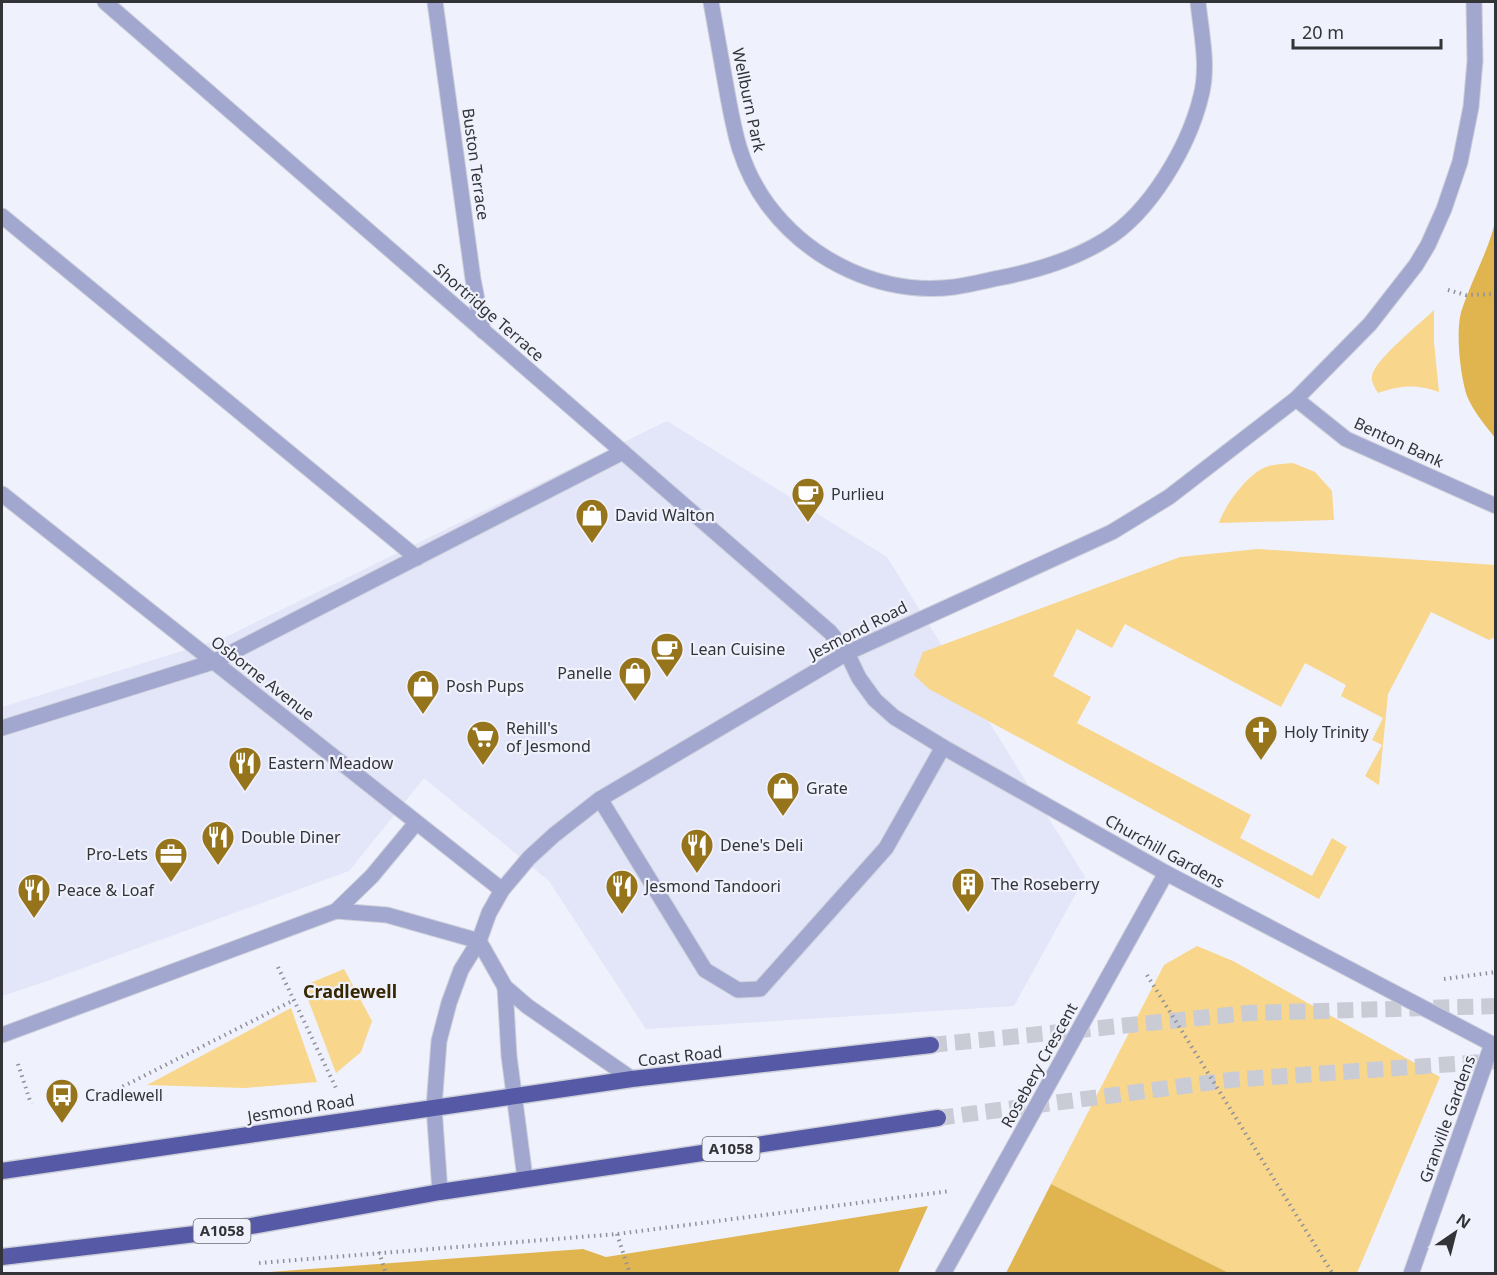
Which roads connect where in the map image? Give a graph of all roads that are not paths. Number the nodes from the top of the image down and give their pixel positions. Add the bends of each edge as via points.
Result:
1 (105, 2) edge
2 (434, 2) edge
3 (711, 2) edge
4 (1198, 2) edge
5 (1474, 2) edge
6 (2, 216) edge
7 (483, 331) junction
8 (1296, 399) junction
9 (623, 452) junction
10 (2, 494) edge
11 (1496, 506) edge
12 (417, 558) junction
13 (847, 653) junction
14 (213, 662) junction
15 (2, 728) edge
16 (943, 747) junction
17 (600, 799) junction
18 (416, 822) junction
19 (1166, 873) junction
20 (502, 890) junction
21 (336, 911) junction
22 (478, 941) junction
23 (505, 987) junction
24 (5, 1034) edge
25 (1494, 1045) edge
26 (931, 1046) tunnel mouth
27 (632, 1079) junction
28 (514, 1097) junction
29 (434, 1107) junction
30 (938, 1118) tunnel mouth
31 (2, 1171) edge
32 (525, 1178) junction
33 (440, 1192) junction
34 (2, 1257) edge
35 (943, 1274) edge
36 (1411, 1274) edge

1 - 7 street, Shortridge Terrace
2 - 7 street, Buston Terrace
3 - 4 street, Wellburn Park via 737,144 748,172 768,204 791,231 822,255 861,277 904,287 952,287 1025,273 1067,259 1106,240 1132,218 1177,160 1193,124 1202,94 1204,64
5 - 8 street, Jesmond Road via 1475,61 1469,118 1460,162 1428,245 1370,324
6 - 12 street
7 - 9 street, Shortridge Terrace
8 - 11 street, Benton Bank via 1346,439
8 - 13 street, Jesmond Road via 1169,497 1112,532
9 - 12 street
9 - 13 street, Shortridge Terrace via 830,632
10 - 14 street, Osborne Avenue
12 - 14 street
13 - 16 street, Churchill Gardens via 875,700 894,717
13 - 17 street, Jesmond Road
14 - 15 street
14 - 18 street, Osborne Avenue
16 - 17 street via 886,848 760,989 738,990 705,970
16 - 19 street, Churchill Gardens
17 - 20 street, Jesmond Road via 529,858
18 - 20 street, Osborne Avenue
18 - 21 street via 372,876
19 - 25 street, Churchill Gardens
19 - 35 street, Rosebery Crescent
20 - 22 street, Jesmond Road
21 - 22 street via 387,915
21 - 24 street
22 - 23 street
22 - 29 street, Jesmond Road via 449,1003 440,1041
23 - 27 street
23 - 28 street
25 - 36 street, Granville Gardens
26 - 27 highway, Coast Road
27 - 28 highway, Coast Road
28 - 29 highway, Coast Road
28 - 32 street
29 - 31 highway, Jesmond Road
29 - 33 street
30 - 32 highway, A1058
32 - 33 highway, A1058
33 - 34 highway, A1058 via 229,1230

